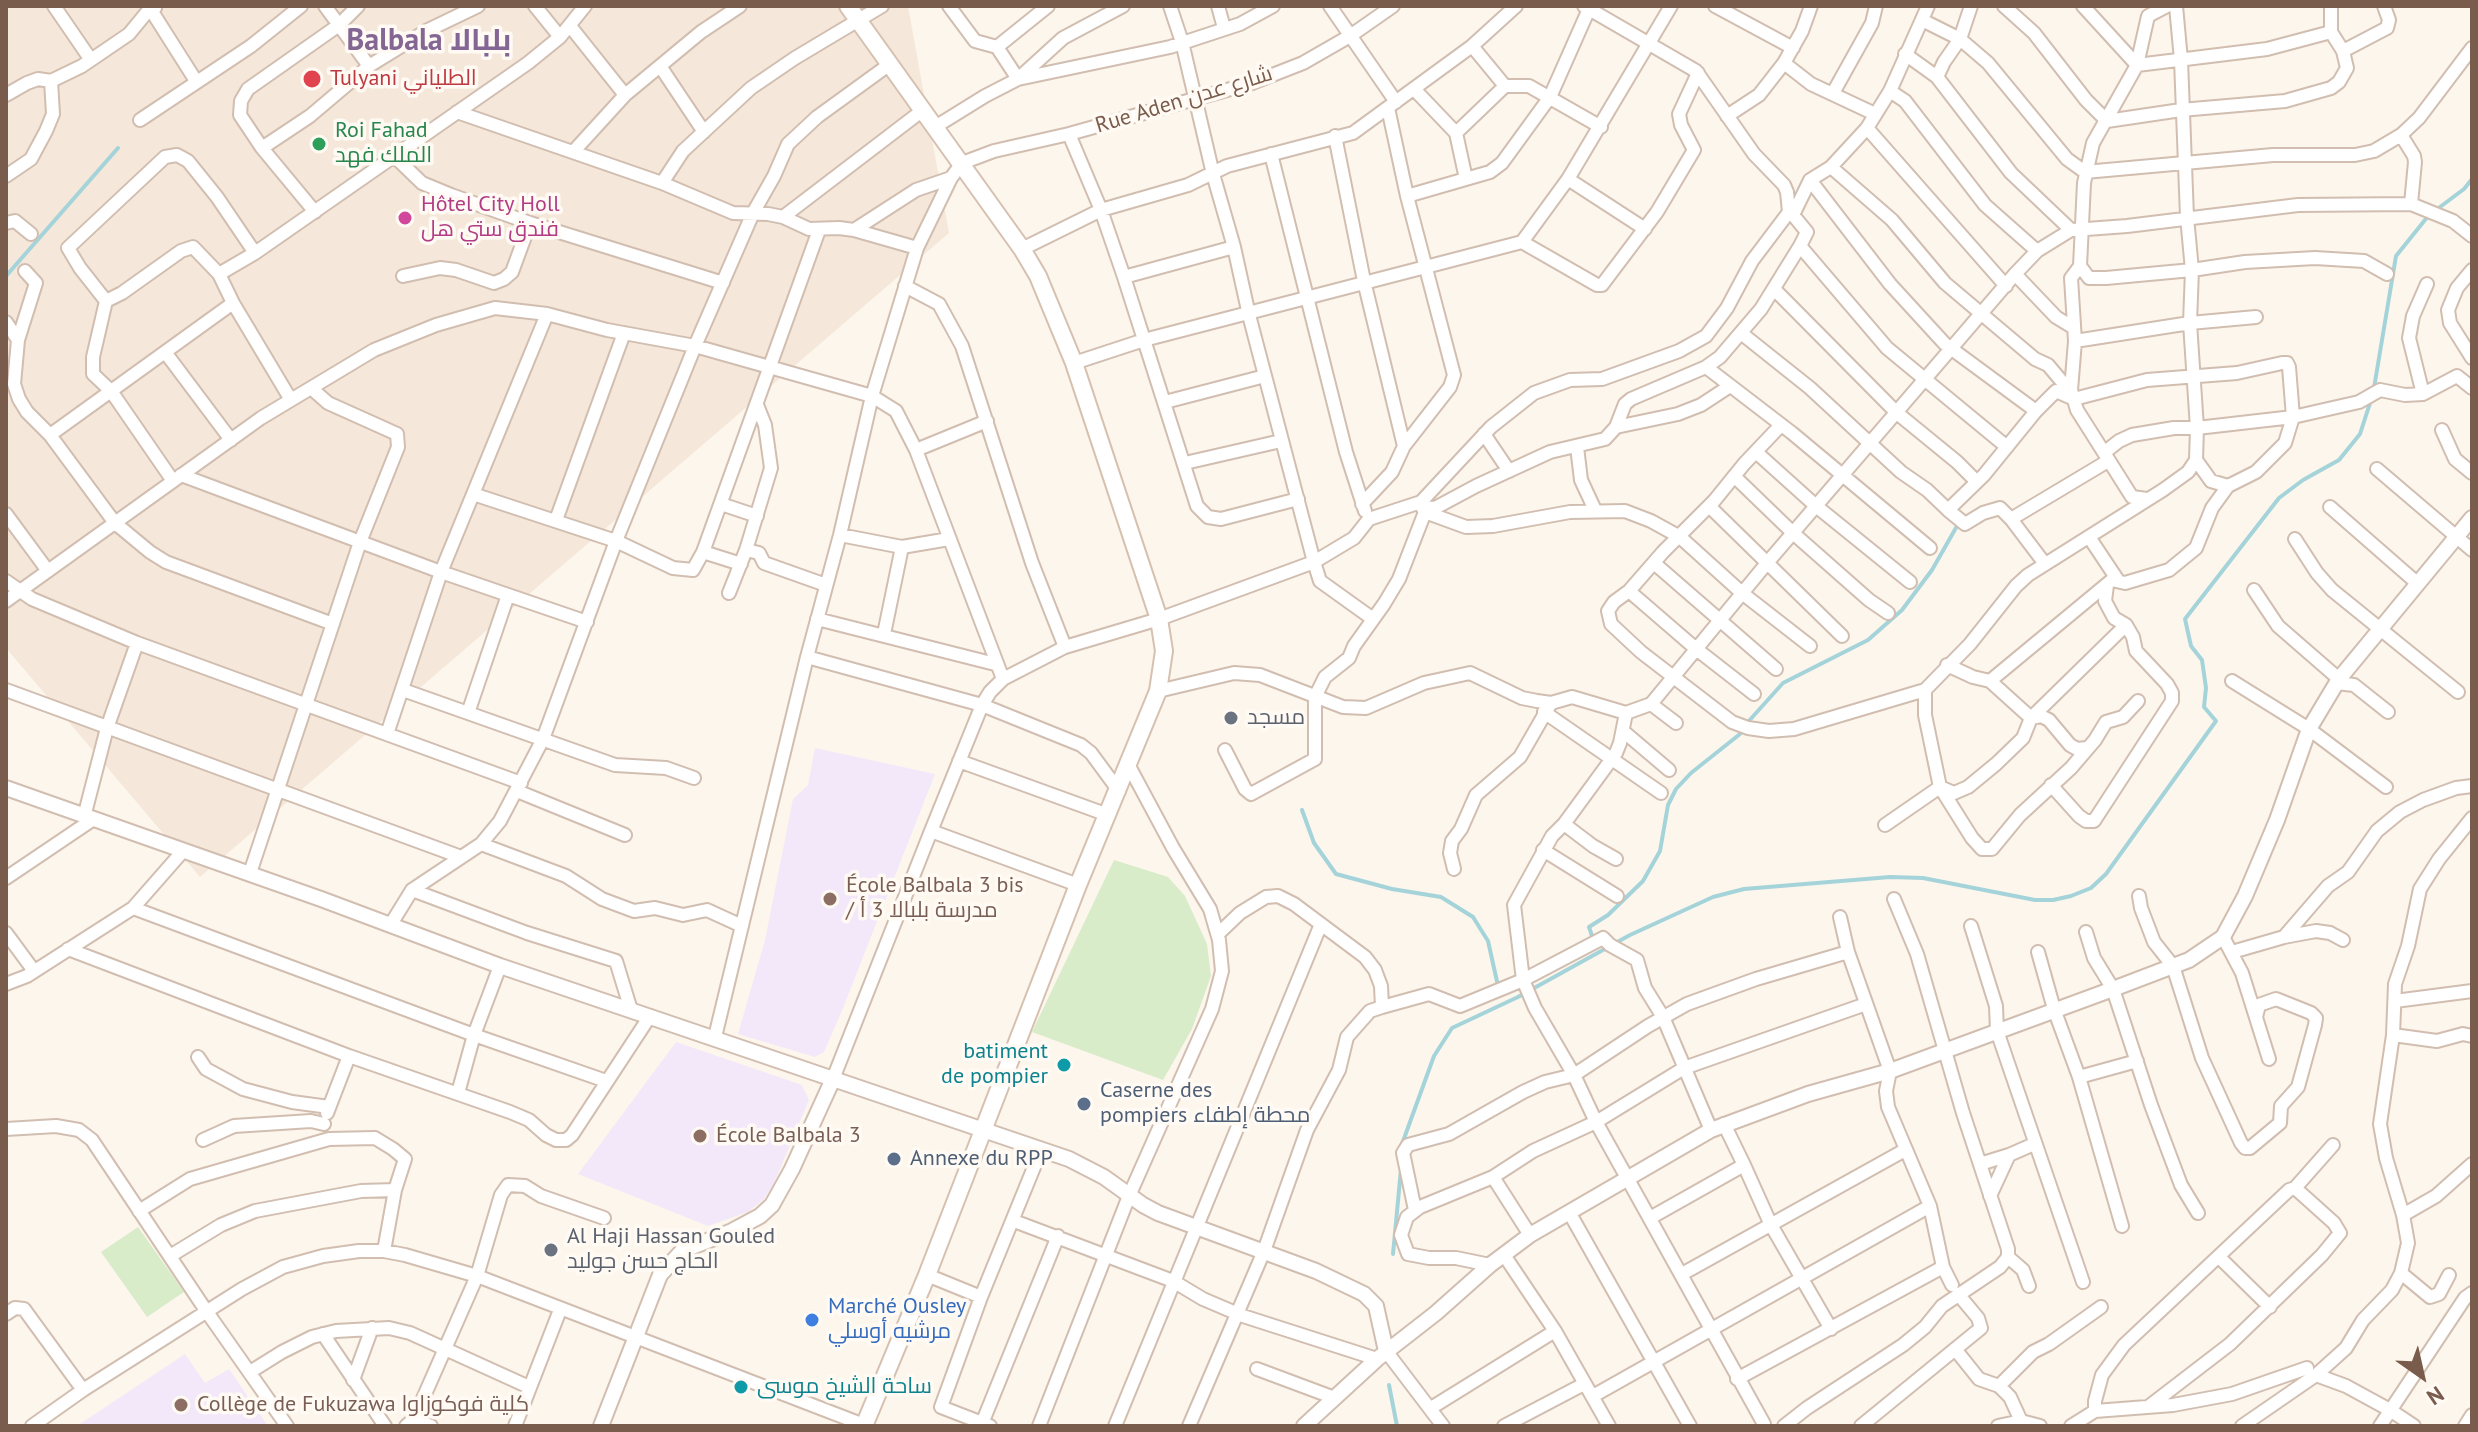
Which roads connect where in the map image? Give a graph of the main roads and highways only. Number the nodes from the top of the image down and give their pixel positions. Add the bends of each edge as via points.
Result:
1 (848, 6) edge
2 (865, 1426) edge

1 - 2 main road via 1038,276 1074,363 1159,619 1164,651 1158,691

